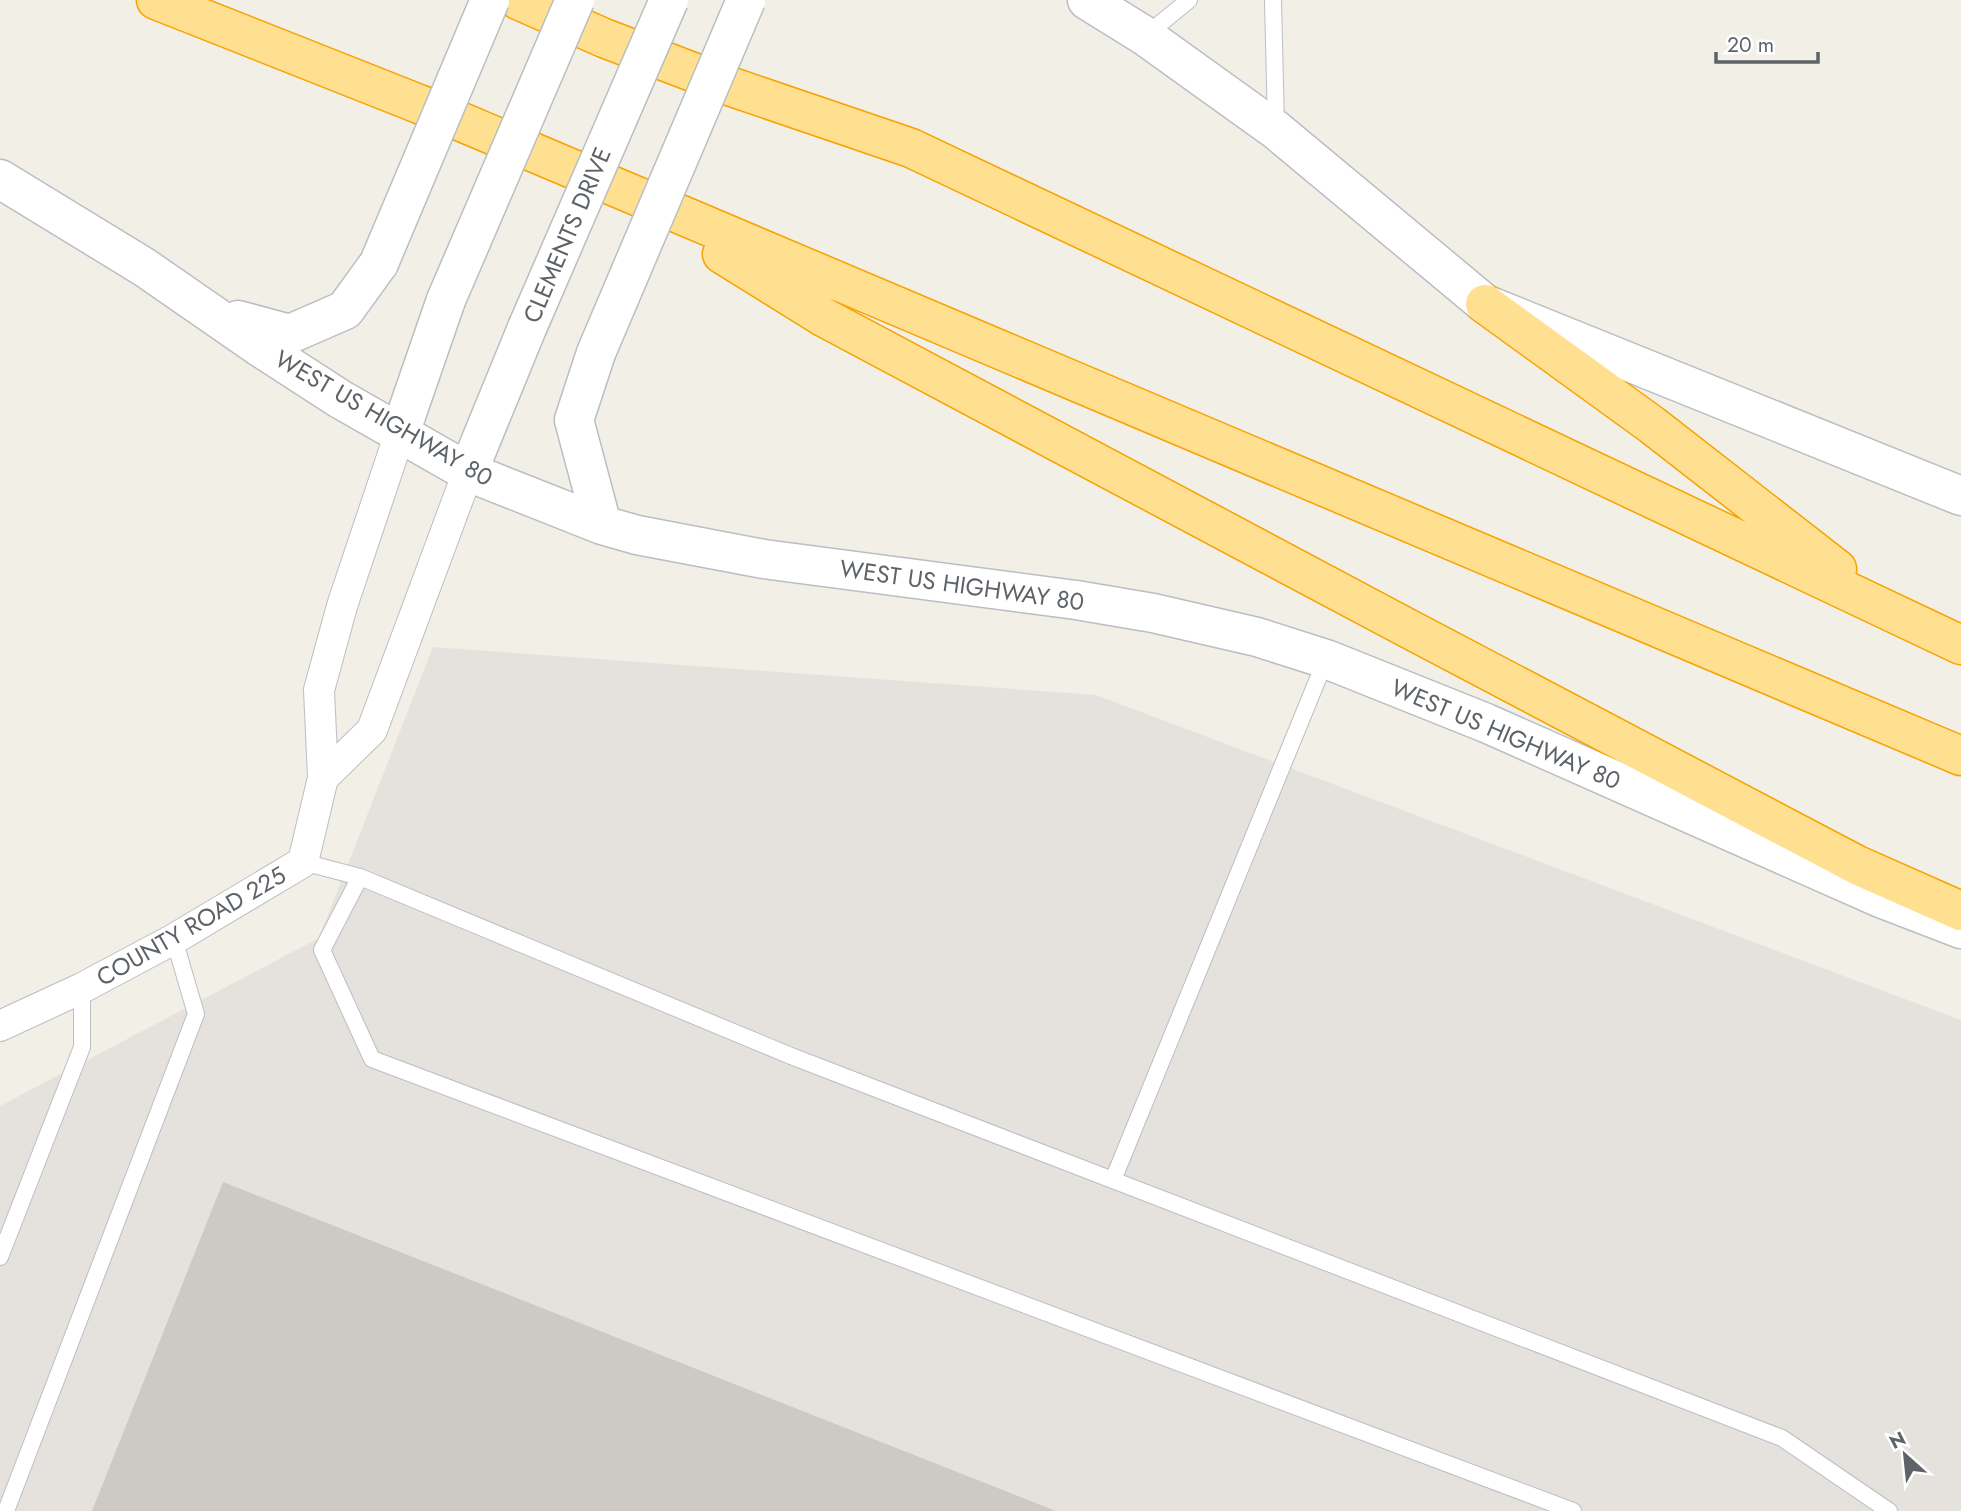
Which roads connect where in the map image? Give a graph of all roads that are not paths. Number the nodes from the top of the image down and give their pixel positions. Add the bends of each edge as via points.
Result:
1 (156, 0) edge
2 (490, 0) edge
3 (518, 0) edge
4 (575, 0) edge
5 (669, 0) edge
6 (746, 0) edge
7 (1087, 0) edge
8 (1189, 0) edge
9 (1273, 0) edge
10 (1145, 36) junction
11 (1276, 130) junction
12 (0, 179) edge
13 (625, 193) junction
14 (1485, 304) junction
15 (212, 313) junction
16 (400, 433) junction
17 (468, 472) junction
18 (1961, 496) edge
19 (601, 525) junction
20 (1945, 638) edge
21 (1325, 659) junction
22 (1961, 756) edge
23 (323, 778) junction
24 (303, 862) junction
25 (360, 877) junction
26 (1961, 912) edge
27 (1961, 929) edge
28 (174, 939) junction
29 (82, 988) junction
30 (0, 1026) edge
31 (1114, 1180) junction
32 (0, 1257) edge
33 (6, 1511) edge
34 (1573, 1511) edge
35 (1889, 1511) edge

1 - 13 highway via 419,104
2 - 15 main road, bridge via 379,263 345,310 290,334
3 - 20 highway via 729,86 911,148
4 - 16 main road, bridge via 446,300
5 - 17 main road, CLEMENTS DRIVE, bridge
6 - 19 main road, bridge via 596,353 574,420
7 - 10 main road
8 - 10 lane
9 - 11 lane
10 - 11 main road
11 - 14 main road
12 - 15 main road, WEST US HIGHWAY 80
13 - 22 highway
13 - 26 highway via 825,318 1846,859
14 - 18 main road
14 - 20 highway via 1652,425 1821,558
15 - 16 main road, WEST US HIGHWAY 80 via 340,399
16 - 17 main road, WEST US HIGHWAY 80
16 - 23 street, COUNTY ROAD 225 via 319,690
17 - 19 main road, WEST US HIGHWAY 80
17 - 23 street via 372,730
19 - 21 main road, WEST US HIGHWAY 80 via 764,559 1153,613 1257,637
21 - 27 main road, WEST US HIGHWAY 80 via 1486,723 1878,897
21 - 31 lane
23 - 24 street, COUNTY ROAD 225
24 - 25 lane
24 - 28 street, COUNTY ROAD 225
25 - 31 lane via 791,1056
25 - 34 lane via 323,950 372,1059
28 - 29 street, COUNTY ROAD 225
28 - 33 lane via 196,1014
29 - 30 street, COUNTY ROAD 225
29 - 32 lane via 82,1047
31 - 35 lane via 1782,1438

